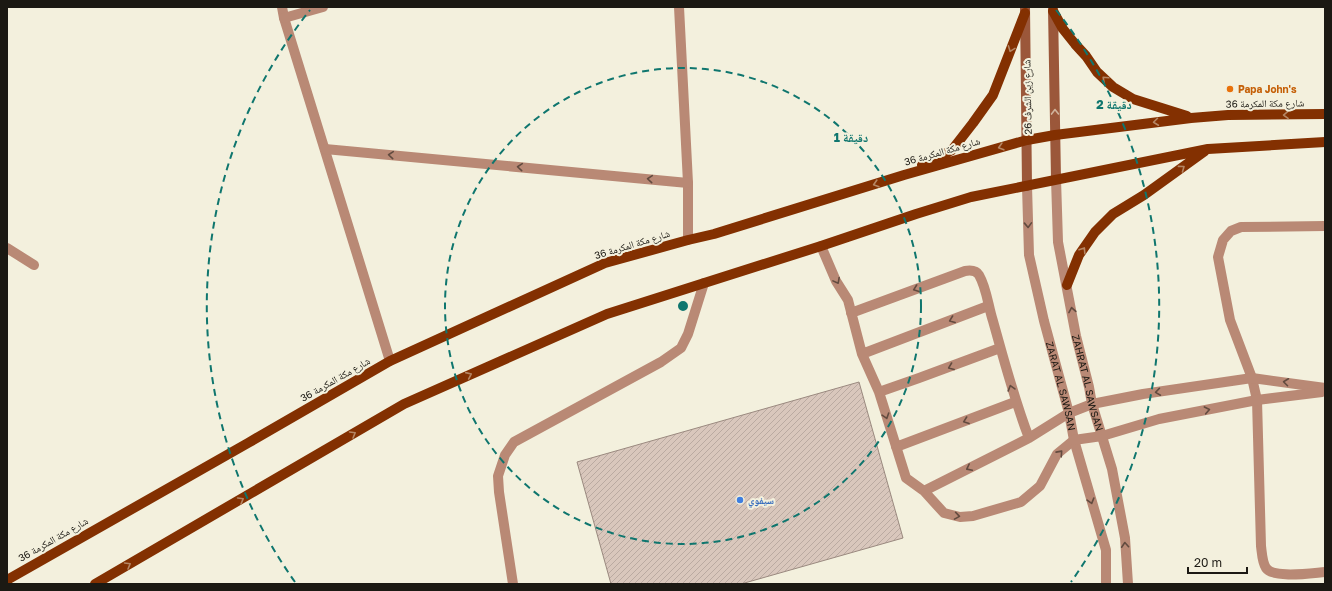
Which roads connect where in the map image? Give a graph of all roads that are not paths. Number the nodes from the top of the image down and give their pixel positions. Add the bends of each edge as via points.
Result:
1 (282, 7) edge
2 (323, 7) edge
3 (679, 7) edge
4 (1053, 9) edge
5 (1025, 10) edge
6 (284, 18) junction
7 (1325, 114) edge
8 (1191, 118) junction
9 (1055, 135) junction
10 (1027, 140) junction
11 (1325, 142) edge
12 (325, 149) junction
13 (1208, 149) junction
14 (904, 175) junction
15 (1056, 179) junction
16 (688, 183) junction
17 (1027, 186) junction
18 (1325, 226) edge
19 (688, 240) junction
20 (821, 246) junction
21 (7, 248) edge
22 (34, 265) dead end
23 (704, 283) junction
24 (1067, 285) junction
25 (988, 306) junction
26 (852, 313) junction
27 (1000, 348) junction
28 (862, 354) junction
29 (390, 361) junction
30 (1252, 378) junction
31 (1325, 390) edge
32 (879, 392) junction
33 (1258, 400) junction
34 (1015, 402) junction
35 (1092, 404) junction
36 (1069, 413) junction
37 (1102, 436) junction
38 (1029, 438) junction
39 (1074, 440) junction
40 (896, 447) junction
41 (924, 491) junction
42 (1325, 572) edge
43 (7, 580) edge
44 (94, 584) edge
45 (513, 584) edge
46 (1106, 584) edge
47 (1128, 584) edge

1 - 6 street
2 - 6 street
3 - 16 street
8 -> 4 main road via 1132,99 1113,87 1097,72 1075,44
9 -> 4 main road
5 - 10 main road, شارع زين الشرف 26
5 -> 14 main road via 993,95 973,124 952,150
6 - 12 street
7 -> 8 main road, شارع مكة المكرمة 36
8 -> 9 main road, شارع مكة المكرمة 36
9 - 10 main road, شارع مكة المكرمة 36
9 - 15 main road
10 -> 14 main road, شارع مكة المكرمة 36
10 - 17 main road, شارع زين الشرف 26
11 - 13 main road
16 -> 12 street
12 - 29 street
13 - 15 main road
24 -> 13 main road via 1079,255 1095,232 1113,214
14 -> 19 main road, شارع مكة المكرمة 36
15 - 17 main road
15 - 24 street, ZAHRAT AL SAWSAN via 1058,242
16 - 19 street
17 - 20 main road via 971,197
17 -> 36 street, ZARAT AL SAWSAN via 1029,255
18 - 30 street via 1241,227 1231,231 1224,240 1218,257 1230,320
19 - 29 main road, شارع مكة المكرمة 36 via 605,263
20 - 23 main road
20 -> 26 street
21 - 22 street
44 -> 23 main road via 404,404 607,314
23 - 45 street via 681,348 661,362 514,442 505,455 498,476
35 -> 24 street, ZAHRAT AL SAWSAN
25 -> 26 street via 985,288 978,273 971,270
25 - 27 street
25 -> 28 street
26 - 28 street
27 -> 32 street
34 -> 27 street
28 - 32 street
29 - 43 main road, شارع مكة المكرمة 36
31 -> 30 street
30 - 33 street
30 -> 35 street
31 - 33 street
32 -> 40 street
37 -> 33 street via 1160,419
33 - 42 street via 1260,546 1263,563 1272,573
34 - 38 street
34 -> 40 street
35 - 36 street
35 - 37 street, ZAHRAT AL SAWSAN
36 - 38 street
36 - 39 street, ZARAT AL SAWSAN
37 - 39 street
47 -> 37 street, ZAHRAT AL SAWSAN via 1125,538 1112,469
38 -> 41 street
41 -> 39 street via 944,513 960,517 973,516 1021,502 1040,486 1057,454
39 -> 46 street, ZARAT AL SAWSAN via 1106,550
40 - 41 street via 906,478

